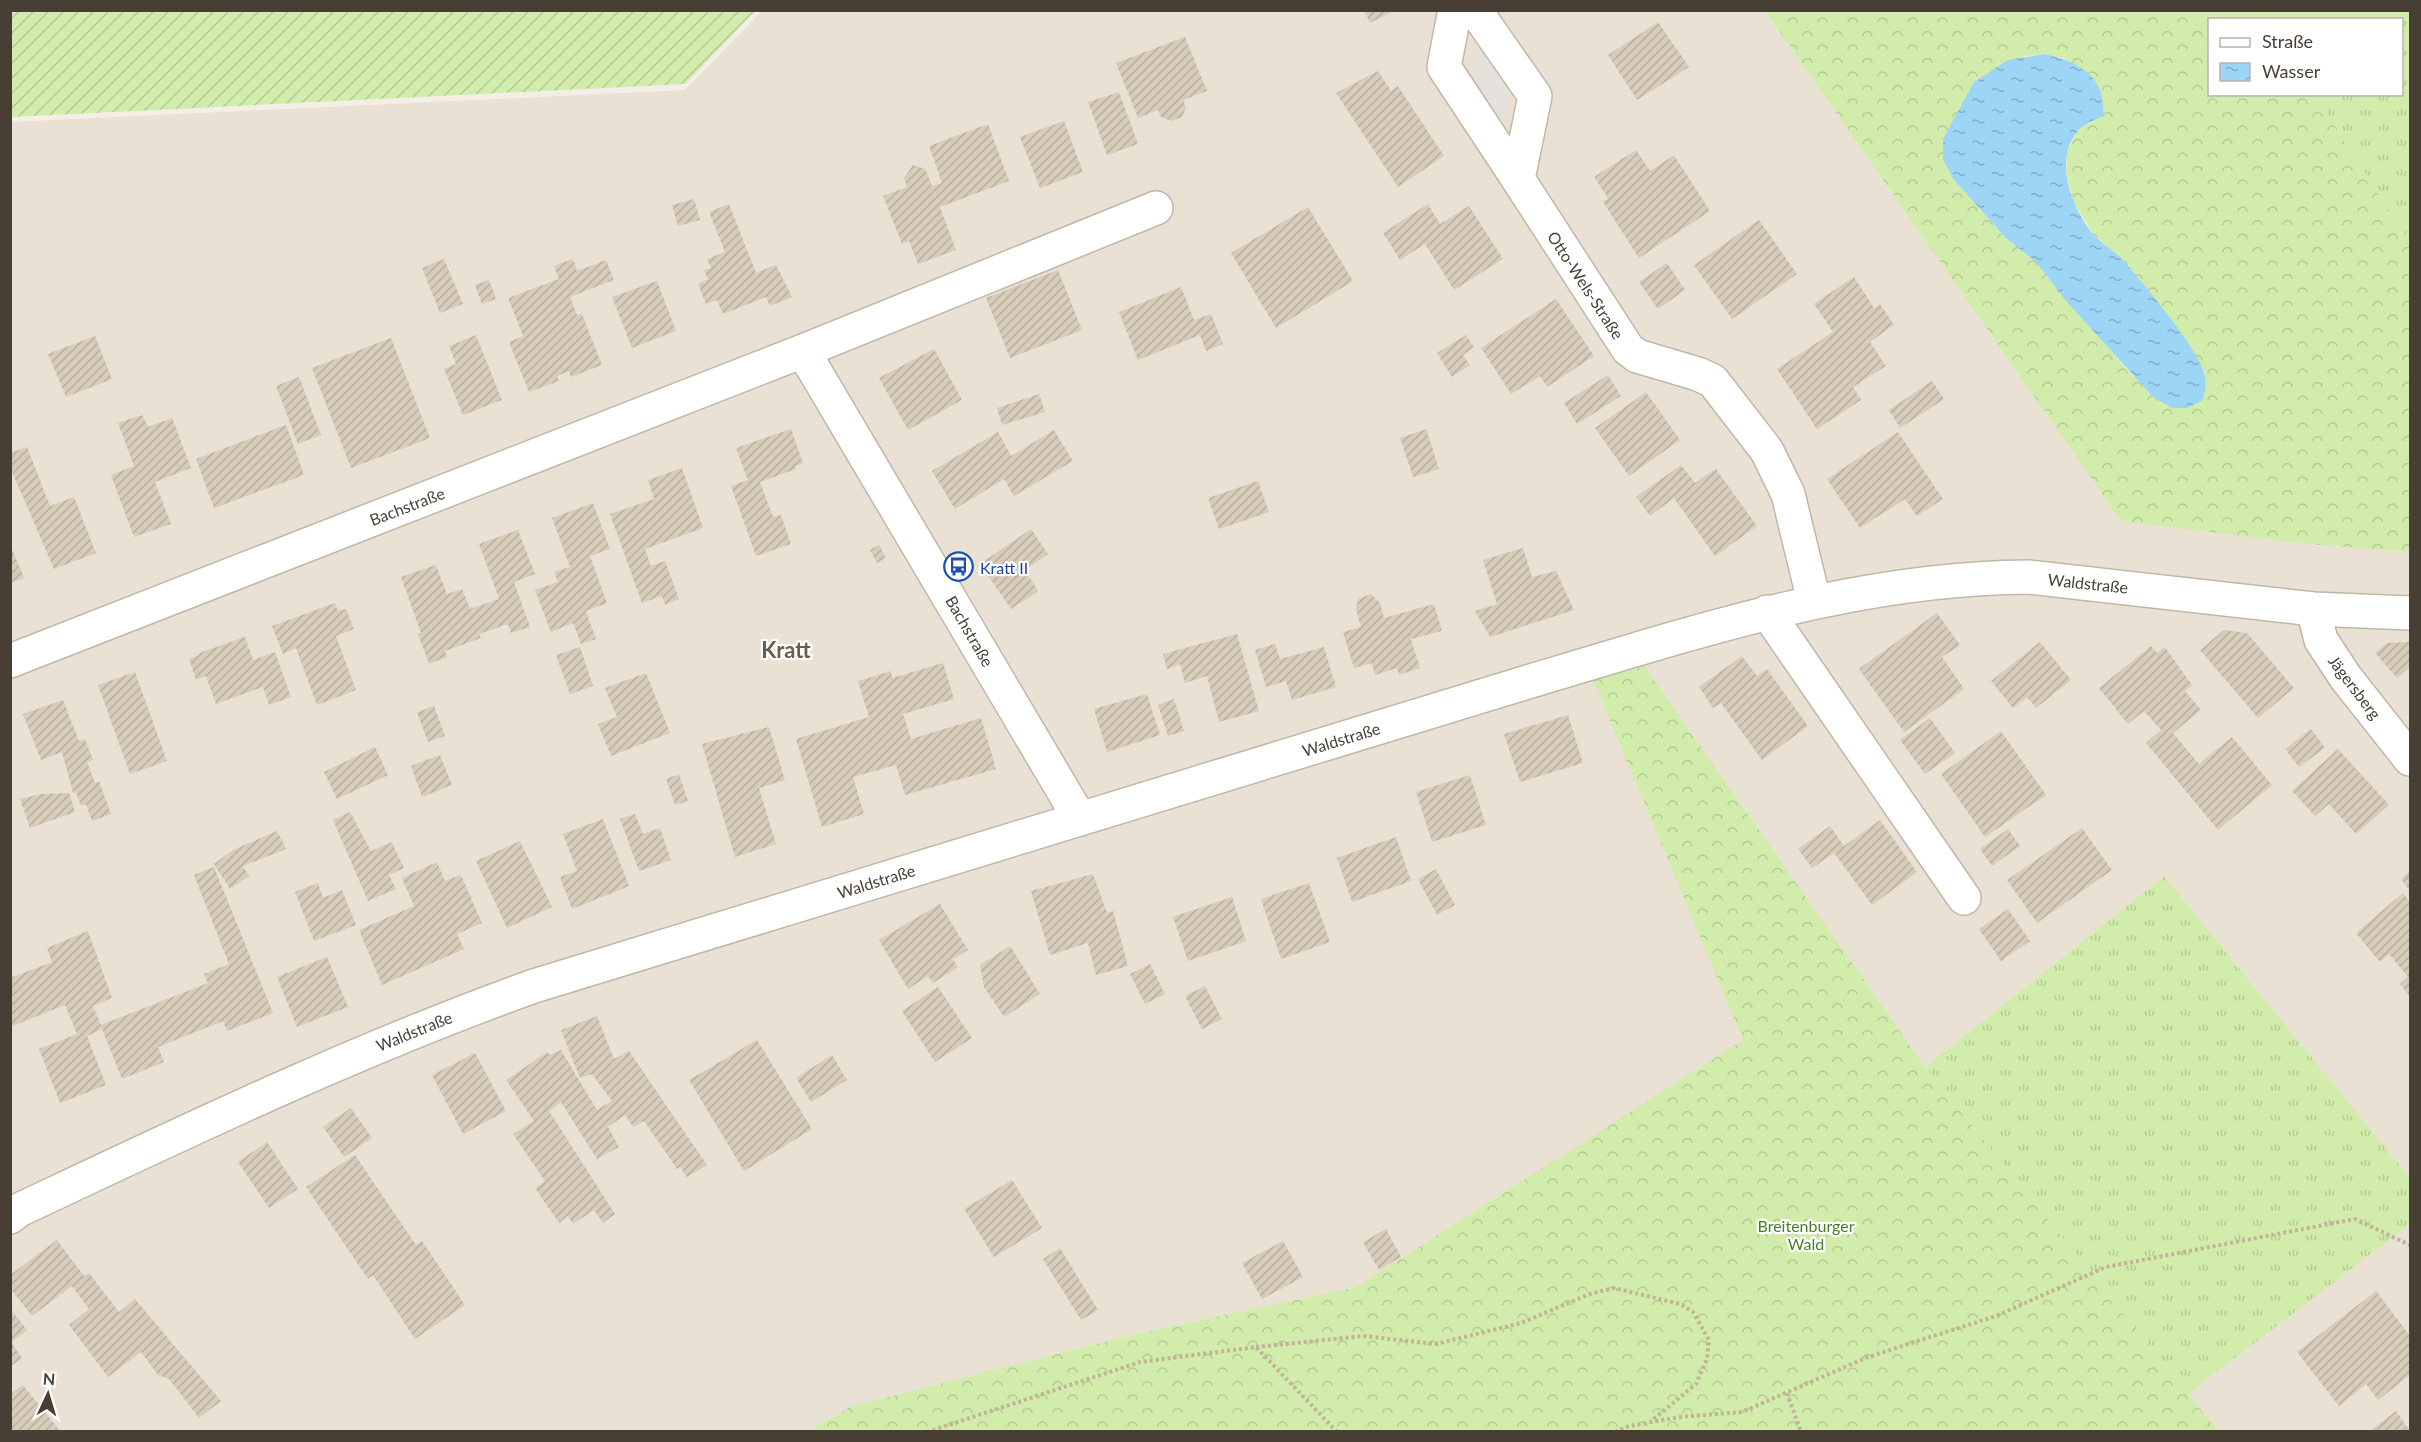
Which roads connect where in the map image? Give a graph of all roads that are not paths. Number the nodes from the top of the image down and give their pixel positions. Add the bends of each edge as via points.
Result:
1 (1455, 10) edge
2 (1475, 10) edge
3 (1518, 179) junction
4 (1156, 208) dead end
5 (803, 351) junction
6 (1814, 601) junction
7 (2313, 609) junction
8 (1767, 612) junction
9 (2410, 613) edge
10 (10, 661) edge
11 (2410, 759) edge
12 (1080, 819) junction
13 (1964, 898) dead end
14 (13, 1209) edge

1 - 3 street, Otto-Wels-Straße via 1444,68
2 - 3 street via 1535,96
3 - 6 street, Otto-Wels-Straße via 1628,349 1637,356 1713,381 1767,451 1788,494
4 - 5 street, Bachstraße
5 - 10 street, Bachstraße
5 - 12 street, Bachstraße
6 - 7 street, Waldstraße via 1981,577 2028,577
6 - 8 street, Waldstraße
7 - 9 street, Waldstraße
7 - 11 street, Jägersberg via 2321,640
8 - 12 street, Waldstraße
8 - 13 street
12 - 14 street, Waldstraße via 546,982 443,1018 295,1080

